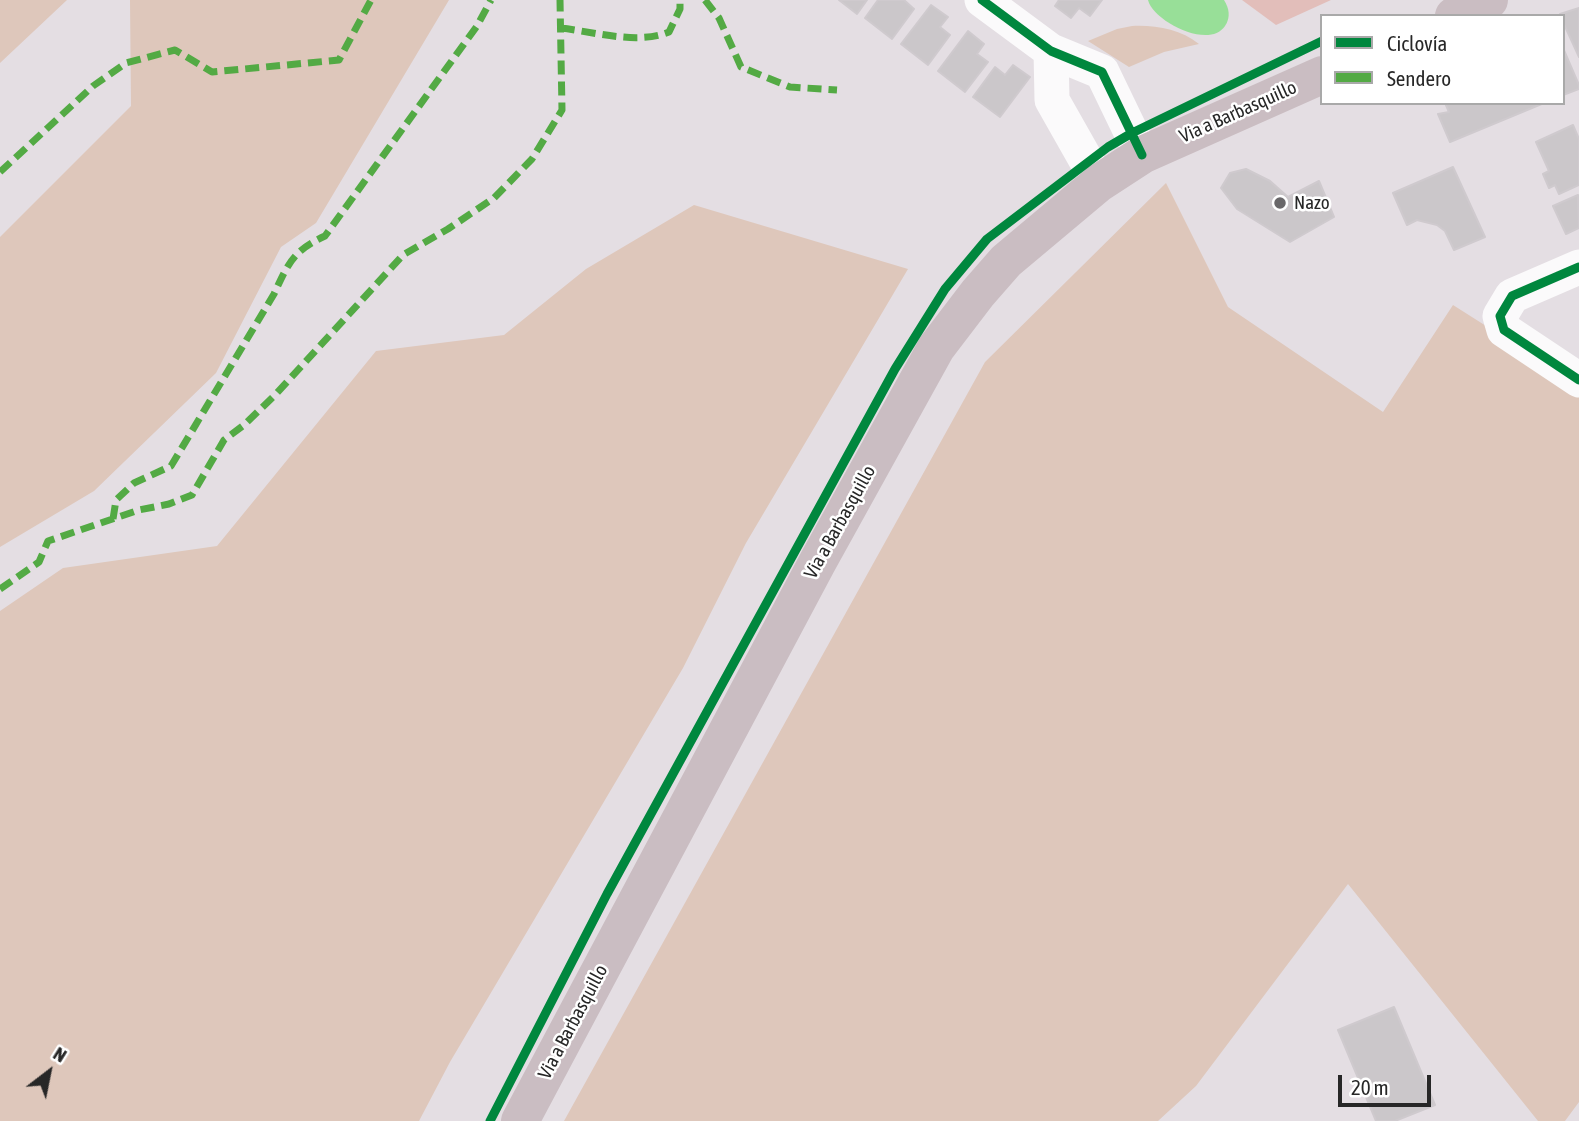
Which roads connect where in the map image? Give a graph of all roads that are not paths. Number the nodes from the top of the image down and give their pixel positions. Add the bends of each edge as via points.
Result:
1 (982, 0) edge
2 (1489, 0) edge
3 (1458, 14) edge
4 (1051, 51) junction
5 (1320, 76) edge
6 (1142, 155) junction
7 (1098, 183) junction
8 (1579, 267) edge
9 (1579, 380) edge
10 (520, 1121) edge

1 - 4 street
2 - 3 main road
4 - 6 street via 1102,72
4 - 7 street via 1052,100
5 - 6 main road, Via a Barbasquillo
6 - 7 main road, Via a Barbasquillo
7 - 10 main road, Via a Barbasquillo via 1006,261 936,348
8 - 9 street via 1512,296 1500,316 1504,330

